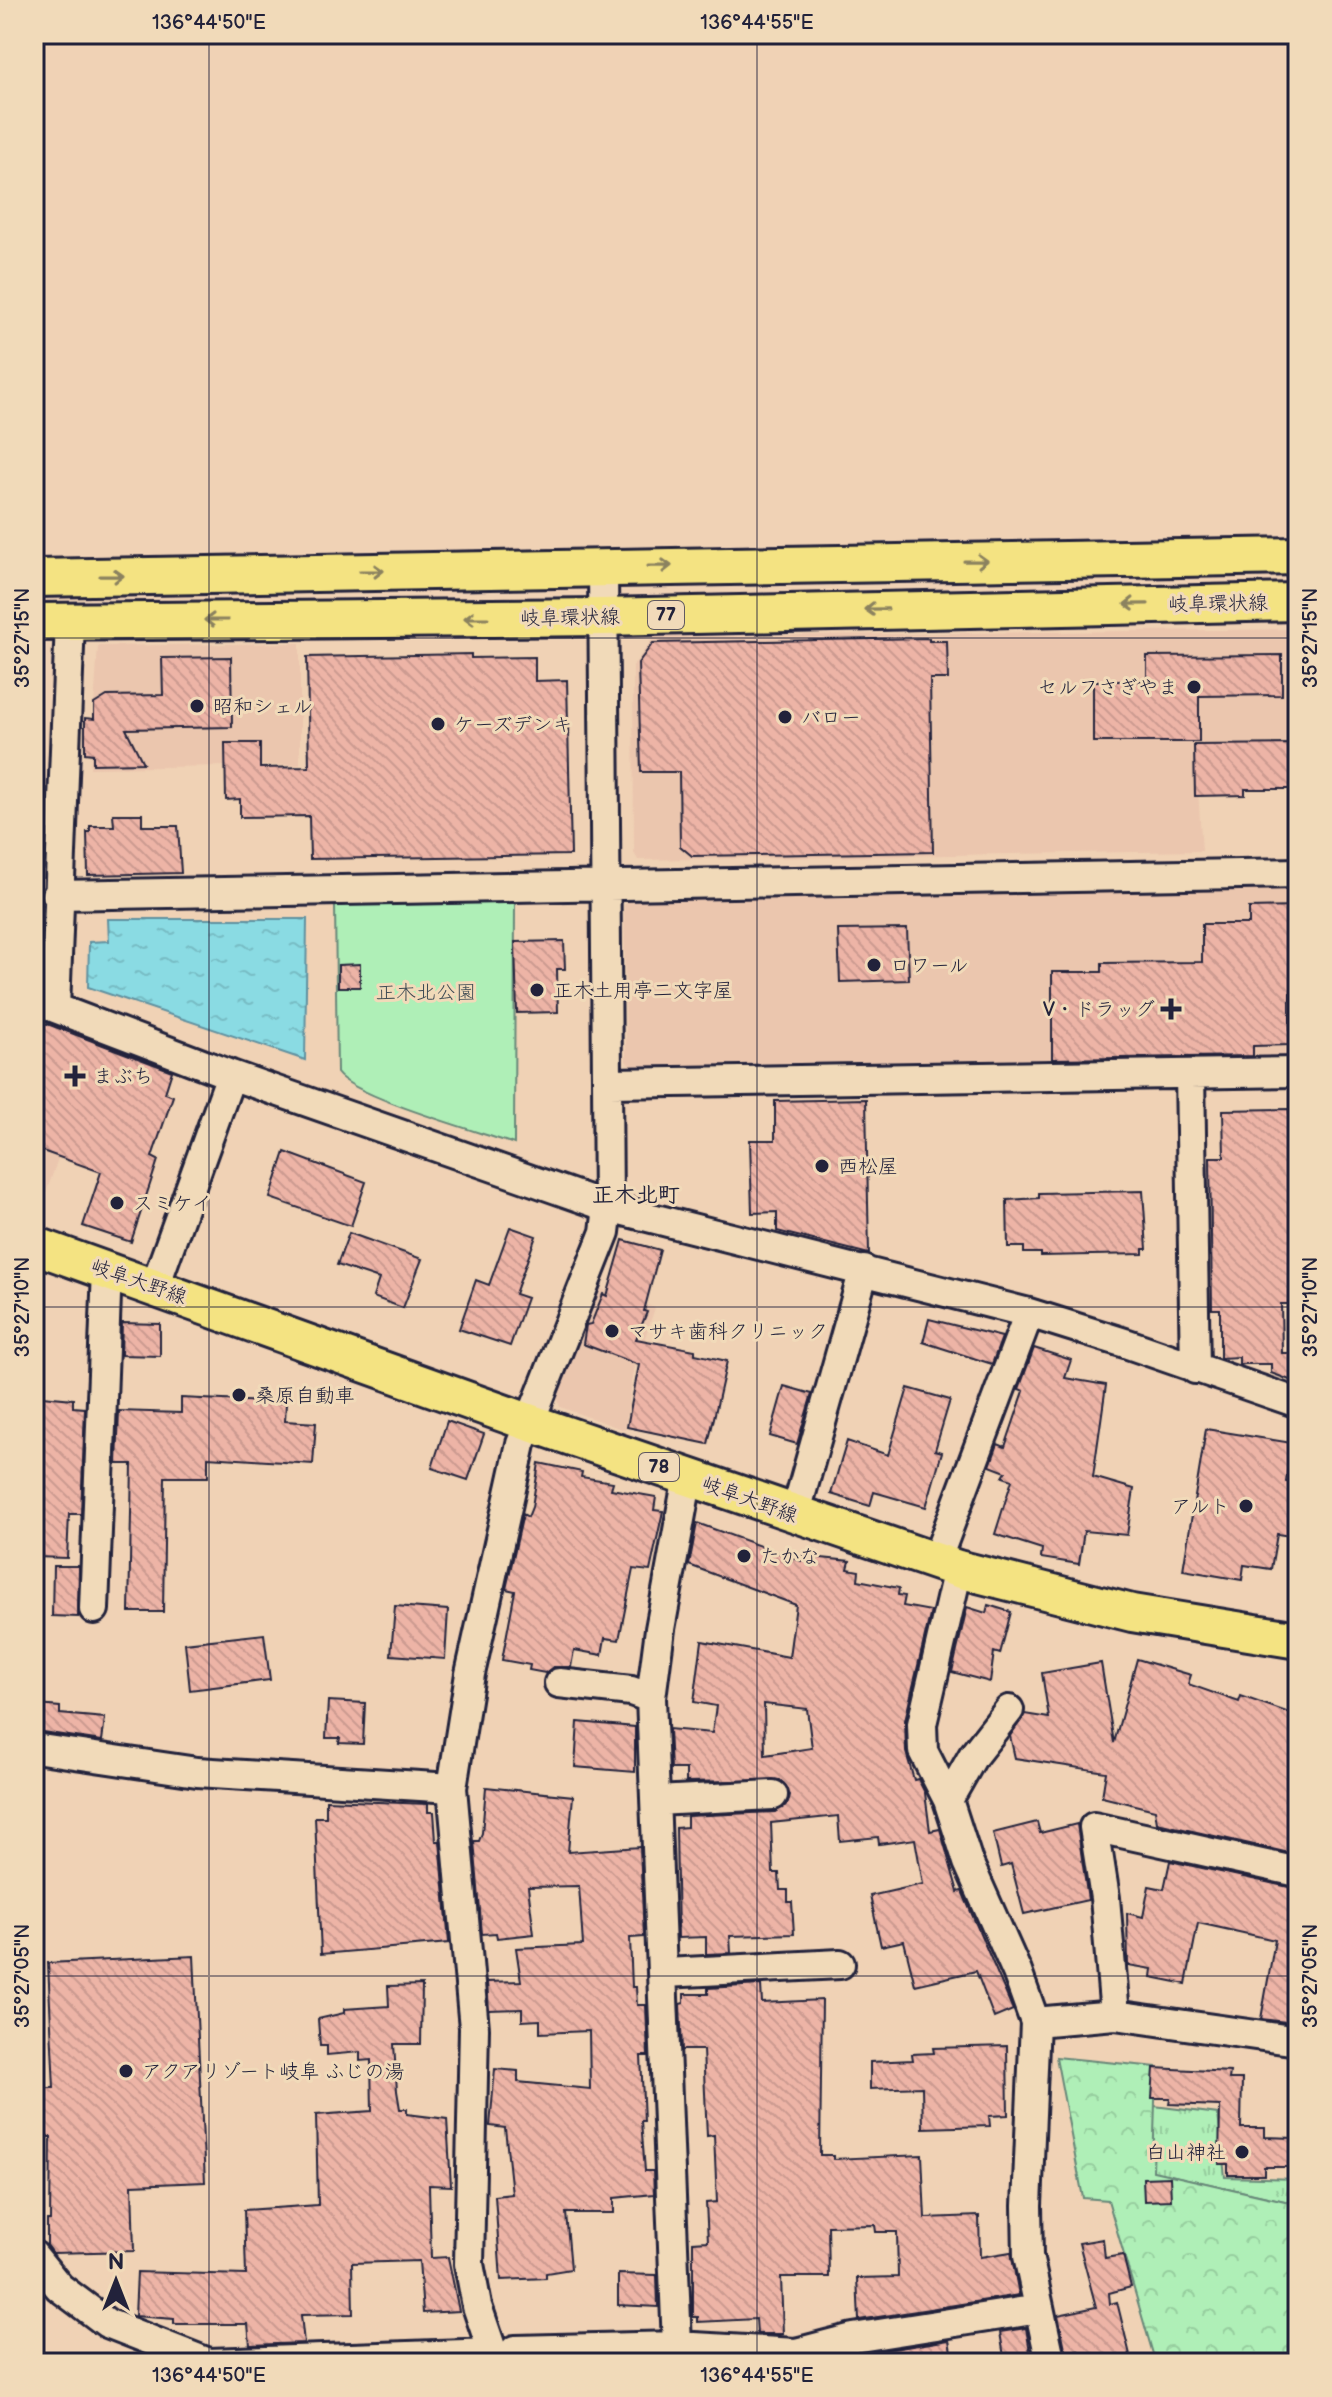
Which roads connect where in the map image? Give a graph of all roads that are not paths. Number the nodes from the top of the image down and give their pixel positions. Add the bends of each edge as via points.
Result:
1 (1298, 556) edge
2 (603, 567) junction
3 (34, 578) edge
4 (1298, 602) edge
5 (603, 617) junction
6 (70, 621) junction
7 (34, 622) edge
8 (1298, 873) edge
9 (606, 885) junction
10 (57, 895) junction
11 (1298, 1072) edge
12 (1190, 1074) junction
13 (231, 1075) junction
14 (609, 1083) junction
15 (608, 1207) junction
16 (34, 1245) edge
17 (107, 1269) junction
18 (864, 1270) junction
19 (155, 1286) junction
20 (1029, 1313) junction
21 (1195, 1369) junction
22 (1298, 1403) edge
23 (528, 1422) junction
24 (688, 1476) junction
25 (795, 1515) junction
26 (947, 1565) junction
27 (94, 1609) dead end
28 (1298, 1640) edge
29 (559, 1683) dead end
30 (651, 1698) junction
31 (1009, 1710) dead end
32 (34, 1748) edge
33 (452, 1788) junction
34 (773, 1795) dead end
35 (948, 1800) junction
36 (656, 1801) junction
37 (1298, 1872) edge
38 (840, 1964) dead end
39 (665, 1973) junction
40 (1115, 2015) junction
41 (1035, 2022) junction
42 (1298, 2041) edge
43 (34, 2256) edge
44 (1039, 2309) junction
45 (677, 2346) junction
46 (840, 2352) edge
47 (502, 2358) edge
48 (209, 2363) edge
49 (1051, 2363) edge

2 -> 1 main road
3 -> 2 main road
2 - 5 street
4 -> 5 main road, 岐阜環状線 / 77
5 -> 6 main road, 岐阜環状線 / 77
5 - 9 street
6 - 7 main road, 岐阜環状線 / 77
6 - 10 street
8 - 9 street
9 - 10 street
9 - 14 street
10 - 13 street via 55,1008
11 - 12 street
12 - 14 street
12 - 21 street
13 - 15 street
13 - 19 street
14 - 15 street
15 - 18 street
15 - 23 street via 605,1232
16 - 17 main road, 岐阜大野線 / 78
17 - 19 main road, 岐阜大野線 / 78
17 - 27 street
18 - 20 street
18 - 25 street
19 - 23 main road, 岐阜大野線 / 78
20 - 21 street
20 - 26 street
21 - 22 street
23 - 24 main road, 岐阜大野線 / 78
23 - 33 street via 470,1674
24 - 25 main road, 岐阜大野線 / 78
24 - 30 street
25 - 26 main road, 岐阜大野線 / 78
26 - 28 main road, 岐阜大野線 / 78 via 1132,1613
26 - 35 street via 922,1724 923,1751
29 - 30 street
30 - 36 street
31 - 35 street
32 - 33 street via 197,1772
33 - 47 street via 474,2028 469,2264 477,2306
34 - 36 street
35 - 41 street via 968,1862
36 - 39 street
37 - 40 street via 1094,1827
38 - 39 street
39 - 45 street
40 - 41 street
40 - 42 street
41 - 44 street via 1027,2206 1028,2256
43 - 48 street via 59,2287 107,2323
44 - 46 street
44 - 49 street
45 - 46 street
45 - 47 street via 515,2350
47 - 48 street

